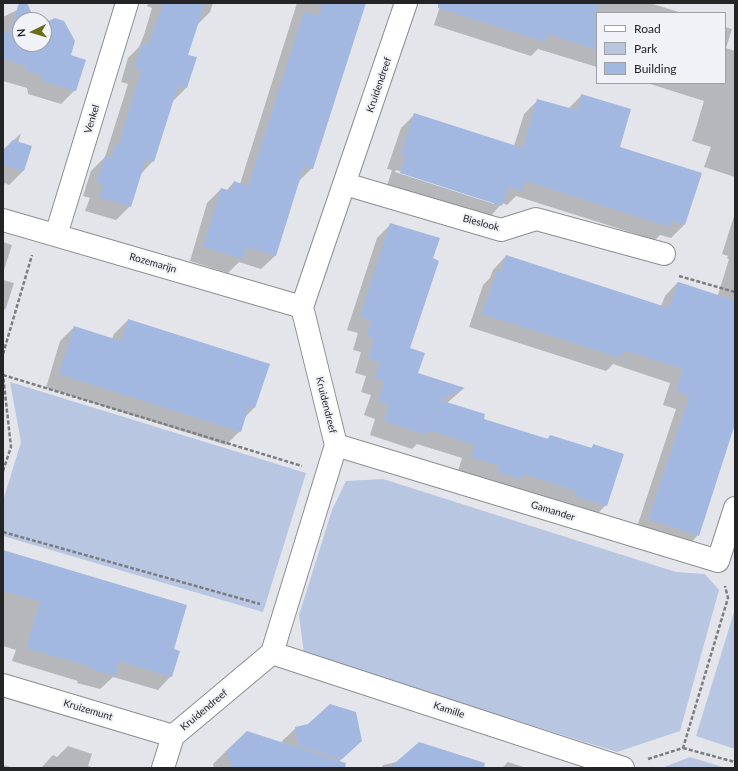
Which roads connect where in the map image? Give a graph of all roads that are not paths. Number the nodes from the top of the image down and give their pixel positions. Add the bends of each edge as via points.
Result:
1 (406, 3) edge
2 (125, 4) edge
3 (345, 184) junction
4 (3, 220) edge
5 (48, 233) junction
6 (664, 254) road end
7 (302, 307) junction
8 (336, 445) junction
9 (735, 508) edge
10 (272, 653) junction
11 (3, 685) edge
12 (173, 736) junction
13 (163, 768) edge
14 (624, 768) edge

1 - 3 street, Kruidendreef
2 - 5 street, Venkel
3 - 6 street, Bieslook via 501,230 536,219
3 - 7 street, Kruidendreef
4 - 5 street, Rozemarijn
5 - 7 street, Rozemarijn
7 - 8 street, Kruidendreef
8 - 9 street, Gamander via 718,561
8 - 10 street, Kruidendreef
10 - 12 street, Kruidendreef
10 - 14 street, Kamille
11 - 12 street, Kruizemunt
12 - 13 street, Kruidendreef

